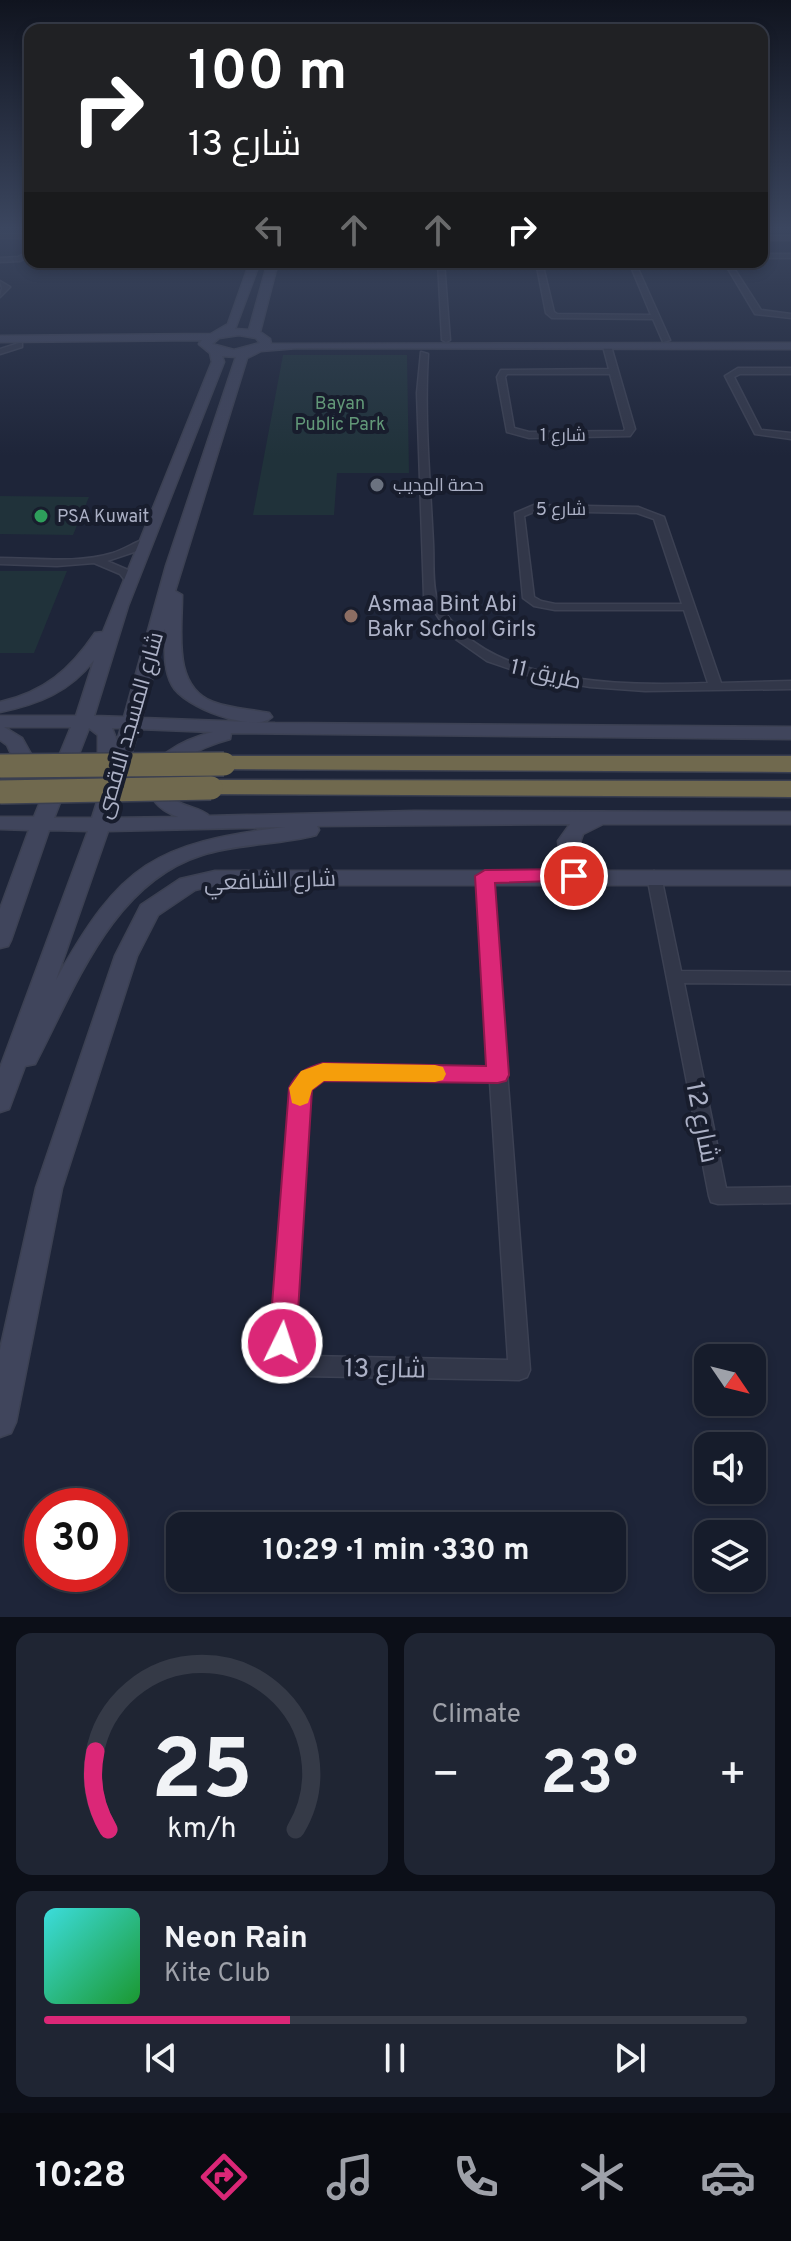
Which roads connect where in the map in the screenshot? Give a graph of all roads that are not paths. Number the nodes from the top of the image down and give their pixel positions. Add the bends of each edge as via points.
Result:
1 (240, 305) edge
2 (265, 305) edge
3 (444, 305) edge
4 (548, 305) edge
5 (650, 305) edge
6 (754, 305) edge
7 (791, 316) edge
8 (655, 317) junction
9 (0, 339) edge
10 (666, 340) junction
11 (791, 340) edge
12 (214, 342) junction
13 (258, 342) junction
14 (329, 342) junction
15 (446, 343) junction
16 (555, 343) junction
17 (0, 345) edge
18 (19, 345) junction
19 (404, 346) junction
20 (607, 346) junction
21 (791, 346) edge
22 (0, 352) edge
23 (424, 354) junction
24 (614, 371) junction
25 (791, 371) edge
26 (791, 436) edge
27 (147, 541) junction
28 (0, 561) edge
29 (98, 561) junction
30 (174, 566) junction
31 (131, 581) junction
32 (120, 606) junction
33 (689, 607) junction
34 (715, 685) junction
35 (791, 685) edge
36 (0, 707) edge
37 (83, 721) junction
38 (0, 722) edge
39 (132, 722) junction
40 (275, 729) junction
41 (394, 730) junction
42 (0, 732) edge
43 (791, 733) edge
44 (73, 743) junction
45 (791, 753) edge
46 (791, 764) edge
47 (0, 766) edge
48 (645, 776) junction
49 (791, 789) edge
50 (0, 792) edge
51 (107, 800) junction
52 (791, 801) edge
53 (414, 817) junction
54 (791, 818) edge
55 (608, 819) junction
56 (221, 821) junction
57 (0, 823) edge
58 (41, 824) junction
59 (100, 825) junction
60 (485, 876) junction
61 (574, 876) junction
62 (654, 876) junction
63 (791, 878) edge
64 (5, 912) edge
65 (0, 940) edge
66 (674, 977) junction
67 (791, 978) edge
68 (498, 1075) junction
69 (0, 1102) edge
70 (791, 1195) edge
71 (0, 1422) edge

1 - 12 main road, شارع المسجد الاقصى via 233,325
2 - 13 main road, شارع المسجد الاقصى
3 - 15 street
4 - 8 street via 555,316
5 - 8 street
6 - 7 street via 758,312
8 - 10 street
9 - 12 main road
10 - 11 main road
10 - 16 main road
12 - 13 main road
12 - 13 main road
12 - 18 main road
12 - 27 main road, شارع المسجد الاقصى via 218,362
13 - 14 main road
13 - 30 main road, شارع المسجد الاقصى via 240,361
14 - 15 main road
14 - 19 main road
15 - 16 main road
15 - 19 main road
15 - 23 street
16 - 20 main road
17 - 18 main road
18 - 22 street
19 - 23 street
20 - 21 main road
20 - 24 street, شارع 1
23 - 34 street, طريق 11 via 430,596 444,622 463,643 495,661 548,678
24 - 24 street, شارع 1 via 504,372 510,430 529,435 627,434
25 - 26 street via 729,374 758,432
27 - 29 street
27 - 31 main road, شارع المسجد الاقصى
28 - 29 street
29 - 31 street
30 - 39 main road, شارع المسجد الاقصى
30 - 41 main road via 175,676 191,698 237,714
31 - 32 main road, شارع المسجد الاقصى
32 - 36 main road via 71,678 38,697
32 - 37 main road, شارع المسجد الاقصى
33 - 33 street, شارع 5 via 538,604 529,598 519,515 534,508 638,510 659,517
33 - 34 street, شارع 5
34 - 35 street, طريق 11
37 - 38 main road
37 - 39 main road
37 - 44 main road, شارع المسجد الاقصى
37 - 51 main road via 108,735
39 - 40 main road
39 - 51 main road, شارع المسجد الاقصى
40 - 41 main road
40 - 56 main road via 204,738 180,749 163,765 158,789 165,802
41 - 43 main road
42 - 50 main road via 18,746 22,760 16,776
44 - 58 main road, شارع المسجد الاقصى
44 - 59 main road via 71,809 81,820
45 - 48 highway
46 - 48 highway
47 - 48 highway, bridge via 224,764
48 - 49 highway
48 - 50 highway, bridge
48 - 52 highway
51 - 59 main road, شارع المسجد الاقصى
53 - 55 main road
53 - 56 main road
53 - 69 main road via 209,847 152,870 108,912
54 - 55 main road
55 - 61 main road via 568,836
56 - 59 main road
57 - 58 main road
58 - 59 main road
58 - 64 main road, شارع المسجد الاقصى
59 - 69 main road, شارع المسجد الاقصى
60 - 61 main road, شارع الشافعي
60 - 68 street, شارع 13
60 - 71 main road, شارع الشافعي via 215,878 188,884 149,910 126,956 53,1175
61 - 62 main road, شارع الشافعي
62 - 63 main road, شارع الشافعي
62 - 66 street, شارع 12
64 - 65 main road, شارع المسجد الاقصى
66 - 67 street
66 - 70 street, شارع 12 via 718,1196
68 - 68 street, شارع 13 via 519,1370 302,1366 282,1343 301,1088 309,1077 323,1072

